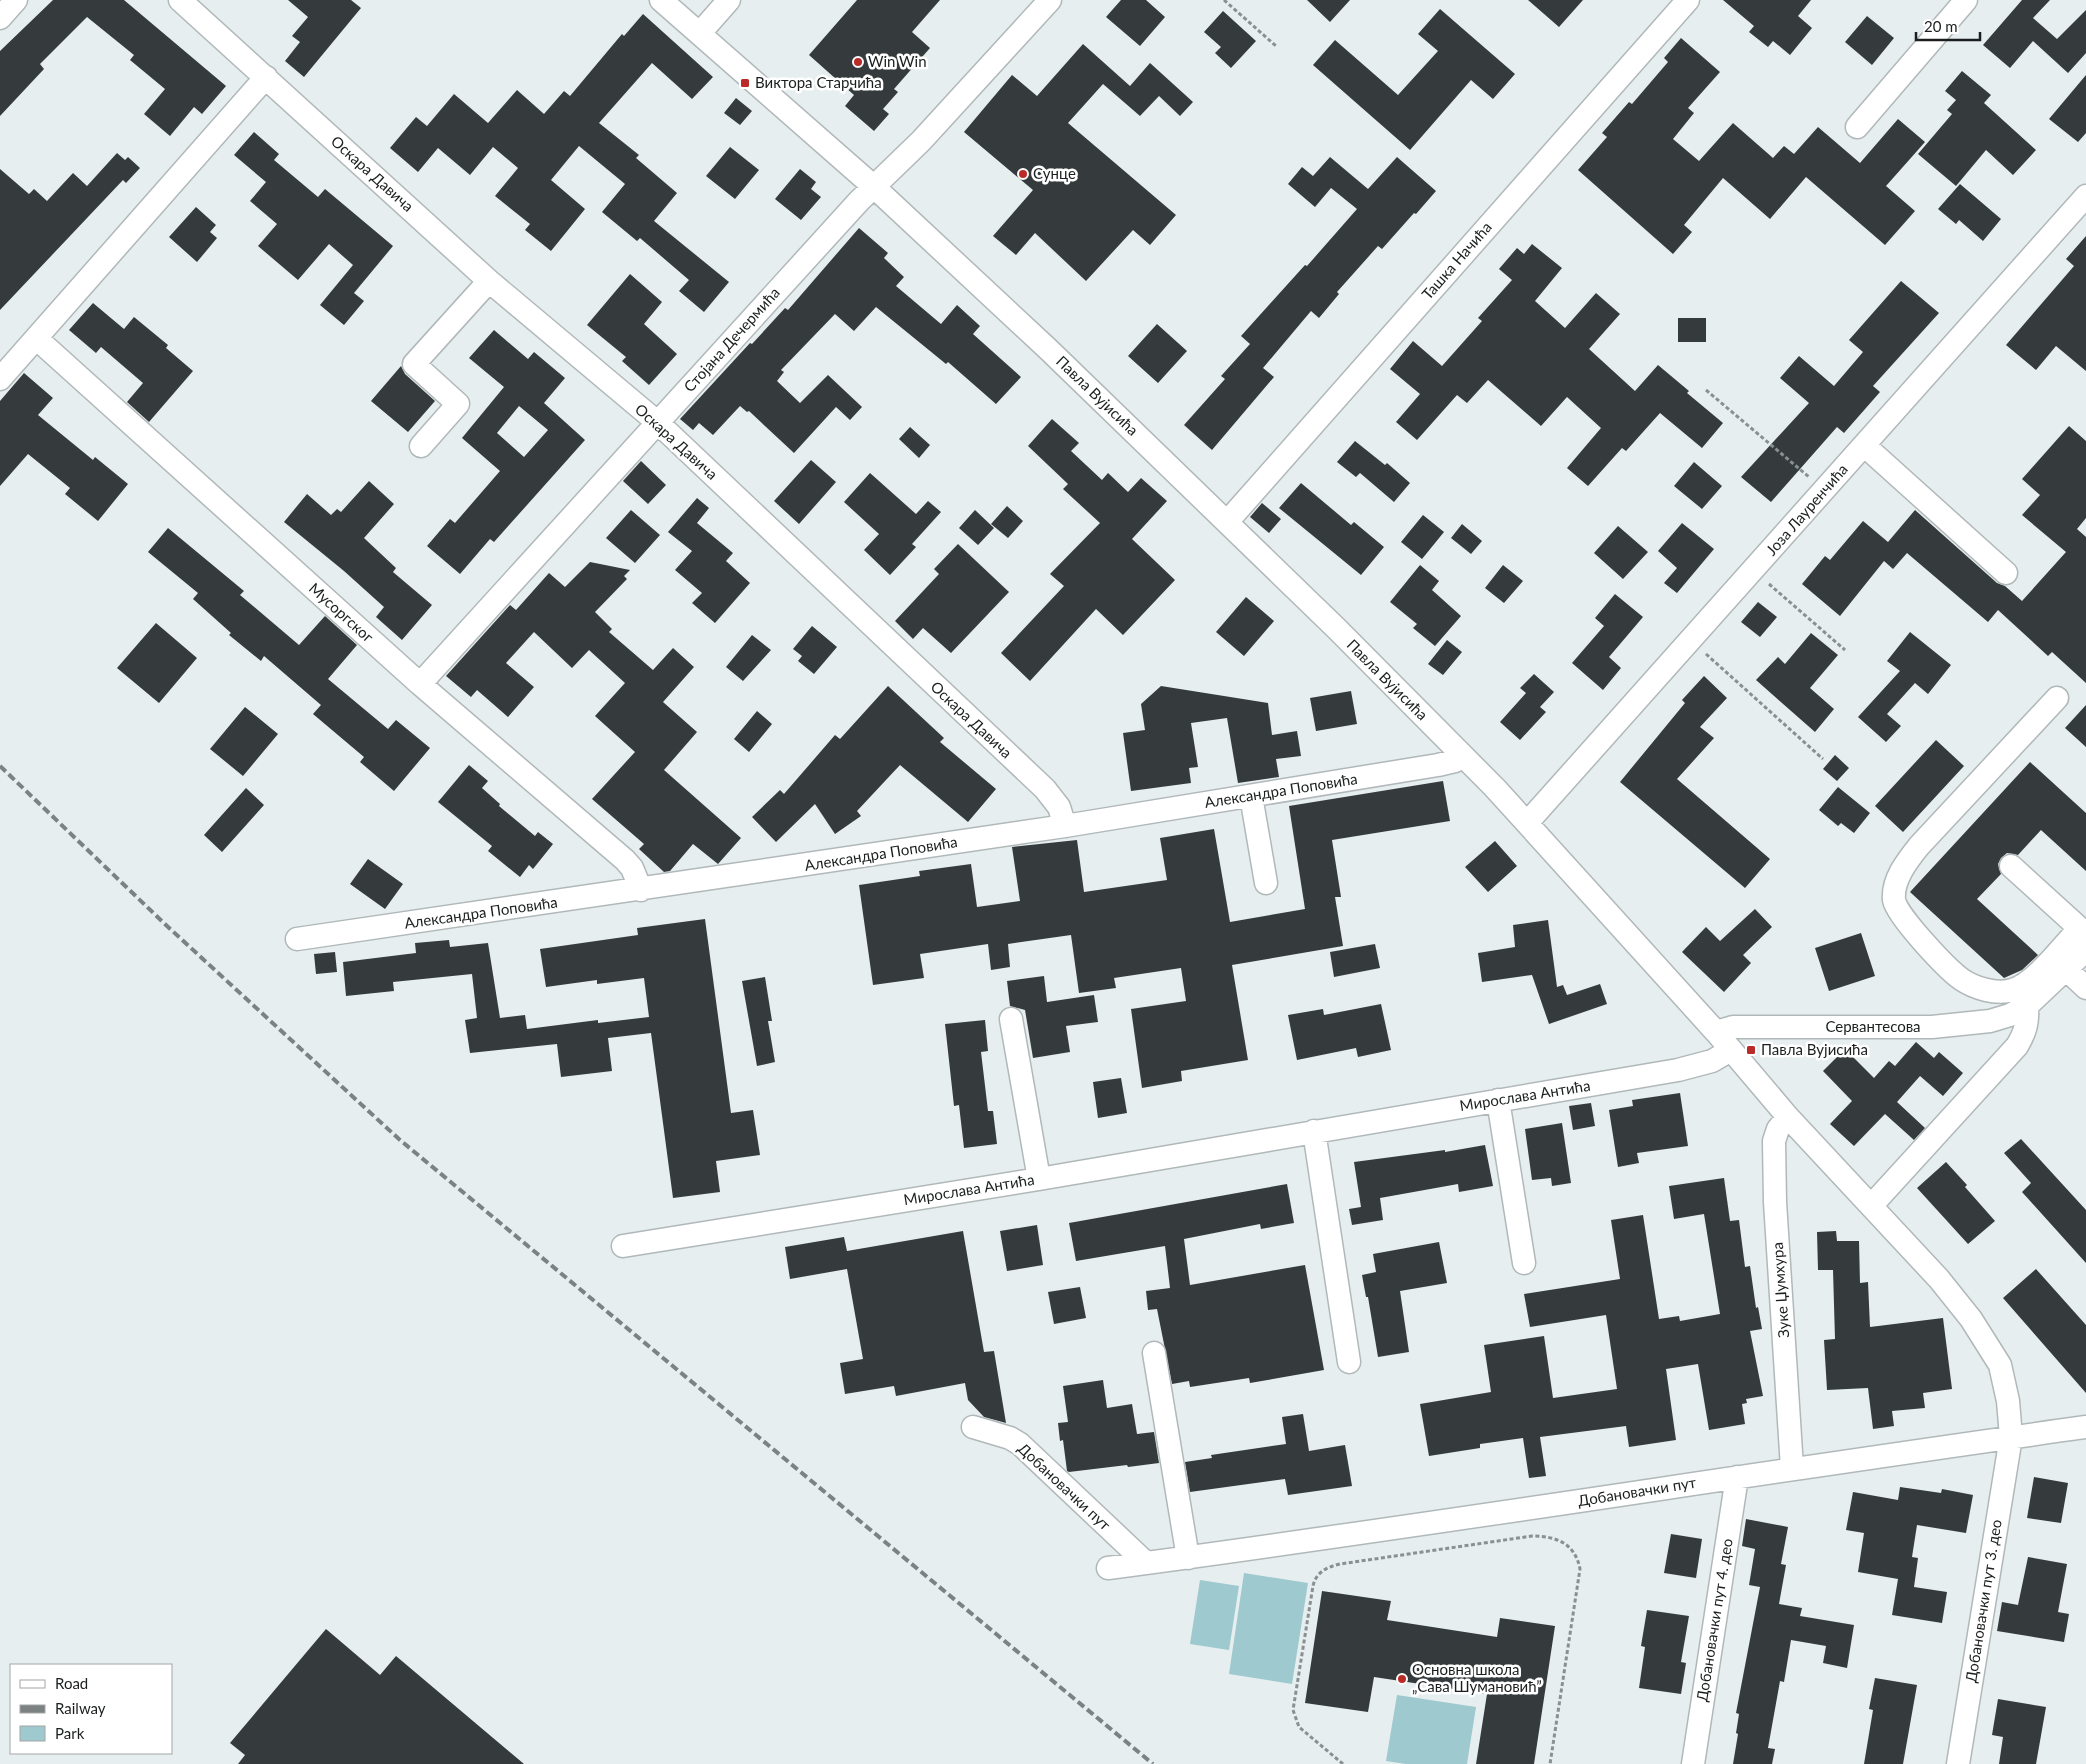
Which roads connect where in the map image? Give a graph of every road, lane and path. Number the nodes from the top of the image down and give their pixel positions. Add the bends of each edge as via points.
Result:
1 (16, 0) edge
2 (180, 0) edge
3 (661, 0) edge
4 (729, 0) edge
5 (1050, 0) edge
6 (1224, 0) edge
7 (1688, 0) edge
8 (1966, 0) edge
9 (0, 18) edge
10 (700, 33) junction
11 (1276, 46) dead end
12 (266, 77) junction
13 (1857, 127) dead end
14 (873, 186) junction
15 (2086, 196) edge
16 (489, 281) junction
17 (36, 338) junction
18 (0, 378) edge
19 (1706, 390) dead end
20 (657, 422) junction
21 (422, 446) dead end
22 (1865, 446) junction
23 (1825, 490) junction
24 (1227, 522) junction
25 (1753, 571) junction
26 (2006, 573) dead end
27 (1690, 641) junction
28 (1845, 650) dead end
29 (420, 684) junction
30 (2057, 698) dead end
31 (1462, 756) junction
32 (1823, 759) dead end
33 (1251, 796) junction
34 (1527, 823) junction
35 (1065, 826) junction
36 (2011, 866) dead end
37 (1266, 883) dead end
38 (641, 890) junction
39 (2082, 932) edge
40 (297, 939) dead end
41 (2086, 950) edge
42 (2067, 970) junction
43 (2086, 988) edge
44 (2027, 1006) junction
45 (1011, 1019) dead end
46 (1716, 1032) junction
47 (1731, 1050) junction
48 (1498, 1100) junction
49 (1788, 1117) junction
50 (1314, 1131) junction
51 (1039, 1179) junction
52 (1871, 1206) junction
53 (623, 1246) dead end
54 (1524, 1263) dead end
55 (1154, 1353) dead end
56 (1349, 1362) dead end
57 (972, 1427) dead end
58 (2086, 1427) edge
59 (2011, 1437) junction
60 (1792, 1468) junction
61 (1737, 1477) junction
62 (1188, 1558) junction
63 (1146, 1563) junction
64 (1108, 1568) dead end
65 (1343, 1764) edge
66 (1550, 1764) edge
67 (1693, 1764) edge
68 (1958, 1764) edge

1 - 9 street
2 - 12 street, Оскара Давича
3 - 10 street, Павла Вујисића
4 - 10 street
5 - 14 street, Стојана Дечермића via 921,141
6 - 11 path
7 - 24 street, Ташка Начића
8 - 13 street
10 - 14 street, Павла Вујисића
12 - 16 street, Оскара Давича
12 - 17 street
14 - 20 street, Стојана Дечермића
14 - 24 street, Павла Вујисића
15 - 22 street, Јоза Лауренчића
16 - 20 street, Оскара Давича
16 - 21 street via 414,364 458,404
17 - 18 street
17 - 29 street, Мусоргског
19 - 23 path
20 - 29 street, Стојана Дечермића
20 - 35 street, Оскара Давича via 1045,790 1058,806
22 - 23 street, Јоза Лауренчића
22 - 26 street
23 - 25 street, Јоза Лауренчића
24 - 31 street, Павла Вујисића
25 - 27 street, Јоза Лауренчића
25 - 28 path
27 - 32 path
27 - 34 street, Јоза Лауренчића
29 - 38 street, Мусоргског via 625,860
30 - 39 street via 1919,846 1901,872 1894,902 1910,927 1960,978 1994,991 2010,991 2028,982
31 - 33 street, Александра Поповића via 1438,765
31 - 34 street, Павла Вујисића
33 - 35 street, Александра Поповића
33 - 37 street
34 - 46 street, Павла Вујисића
35 - 38 street, Александра Поповића
36 - 39 street
38 - 40 street, Александра Поповића
41 - 42 street, Сервантесова
42 - 43 street
42 - 44 street, Сервантесова
44 - 46 street, Сервантесова via 2010,1015 1964,1025 1733,1027
44 - 52 street via 2026,1032 2017,1046
45 - 51 street
46 - 47 street, Павла Вујисића
47 - 48 street, Мирослава Антића via 1720,1058 1687,1068
47 - 49 street, Павла Вујисића
48 - 50 street, Мирослава Антића
48 - 54 street
49 - 52 street, Павла Вујисића
49 - 60 street, Зуке Џумхура via 1778,1129 1774,1150
50 - 51 street, Мирослава Антића
50 - 56 street
51 - 53 street, Мирослава Антића
52 - 59 street, Павла Вујисића via 1939,1279 1992,1350 2004,1380
55 - 62 street
57 - 63 street, Добановачки пут via 1020,1444
58 - 59 street, Добановачки пут
59 - 60 street, Добановачки пут
59 - 68 street, Добановачки пут 3. део
60 - 61 street, Добановачки пут
61 - 62 street, Добановачки пут
61 - 67 street, Добановачки пут 4. део
62 - 63 street, Добановачки пут
63 - 64 street, Добановачки пут
65 - 66 path via 1299,1727 1293,1710 1313,1586 1318,1575 1340,1564 1532,1536 1556,1538 1563,1542 1576,1556 1580,1569

